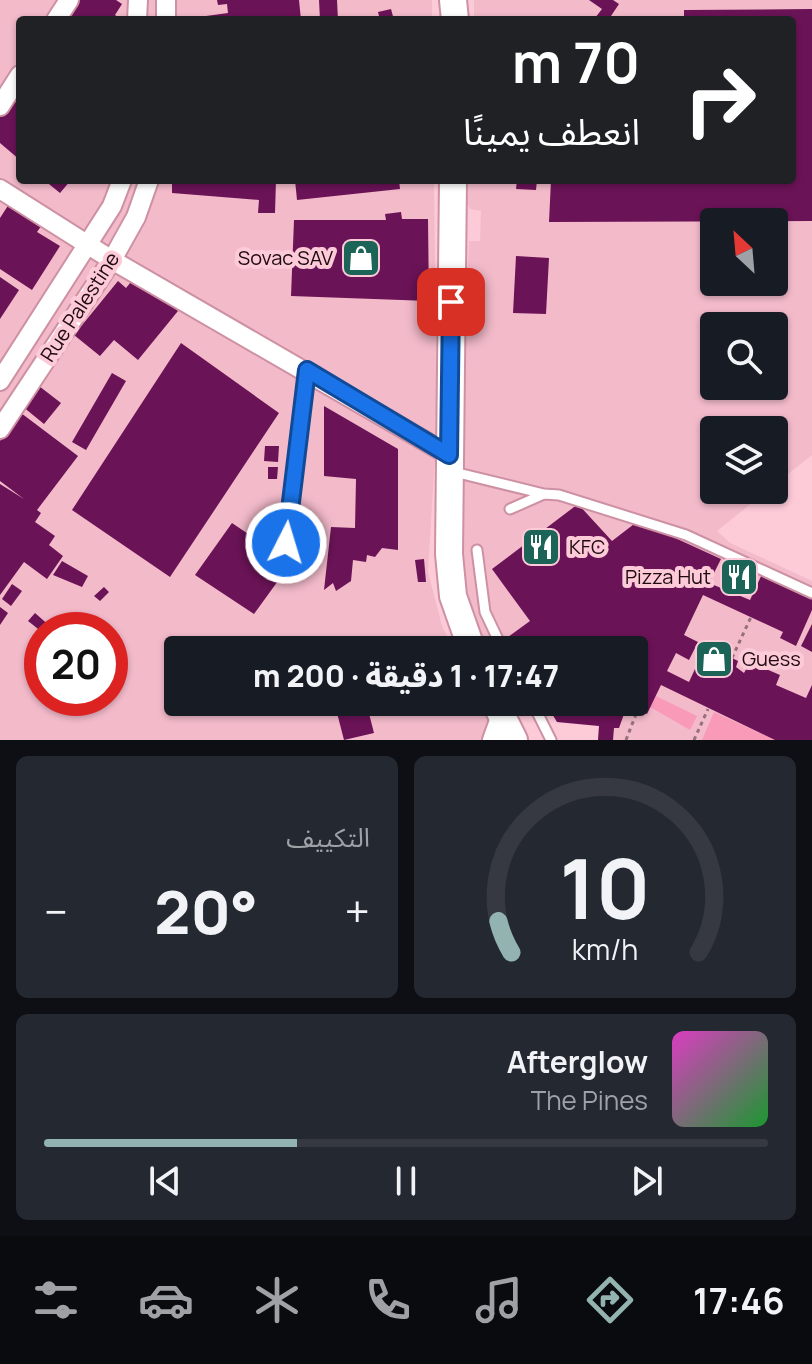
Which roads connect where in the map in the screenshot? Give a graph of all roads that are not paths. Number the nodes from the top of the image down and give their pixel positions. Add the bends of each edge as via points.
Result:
1 (16, 81) edge
2 (0, 106) edge
3 (120, 184) edge
4 (148, 184) edge
5 (453, 184) edge
6 (0, 189) edge
7 (88, 245) junction
8 (112, 260) junction
9 (307, 370) junction
10 (0, 381) edge
11 (0, 429) edge
12 (450, 462) junction
13 (544, 494) junction
14 (510, 509) dead end
15 (286, 543) dead end
16 (477, 550) dead end
17 (812, 593) edge
18 (467, 636) edge
19 (496, 636) edge
20 (496, 716) edge
21 (502, 716) edge
22 (539, 716) edge
23 (492, 740) edge
24 (514, 740) edge
25 (550, 740) edge
26 (558, 740) edge

1 - 2 street
3 - 7 street, Rue Palestine
4 - 8 street, Rue Palestine
5 - 12 main road
6 - 7 street
7 - 8 street
7 - 10 street, Rue Palestine
8 - 9 street
8 - 11 street, Rue Palestine
9 - 12 street
9 - 15 lane
12 - 13 lane
12 - 18 main road via 453,596
13 - 14 lane
13 - 17 lane via 686,535
16 - 19 lane via 485,612
20 - 23 street
21 - 24 main road
22 - 25 lane
25 - 26 lane

